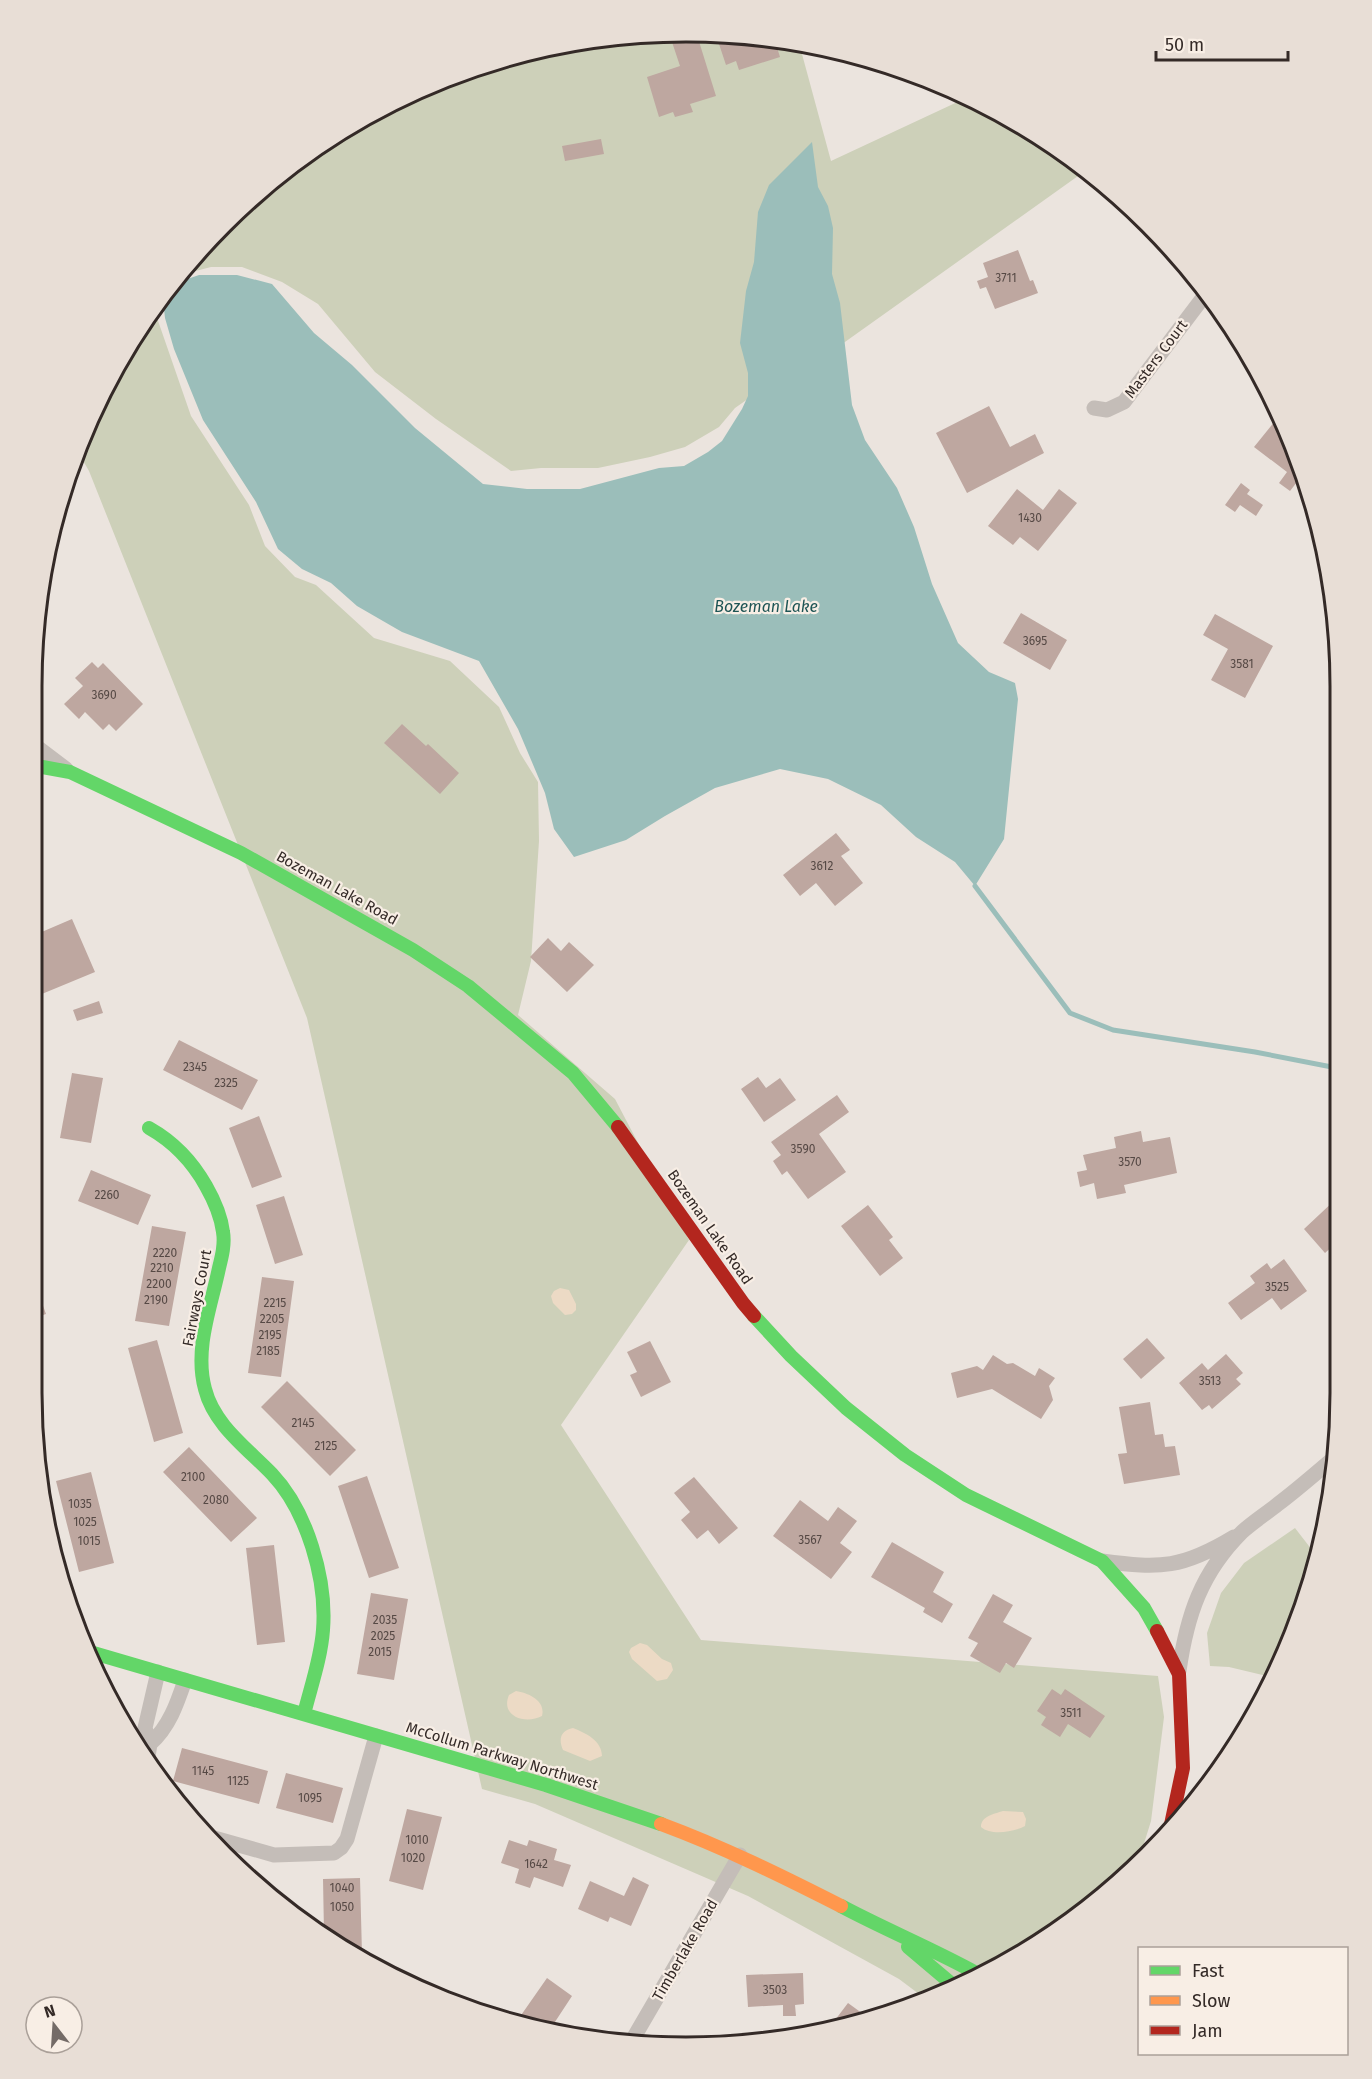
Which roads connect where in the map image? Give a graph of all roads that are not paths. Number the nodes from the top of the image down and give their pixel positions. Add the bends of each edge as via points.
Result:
1 (1201, 300) edge
2 (1094, 408) dead end
3 (42, 751) edge
4 (42, 767) edge
5 (70, 772) junction
6 (149, 1128) dead end
7 (1325, 1465) edge
8 (1242, 1532) junction
9 (1102, 1561) junction
10 (98, 1654) edge
11 (158, 1672) junction
12 (1179, 1674) junction
13 (185, 1680) junction
14 (304, 1714) junction
15 (376, 1736) junction
16 (150, 1744) junction
17 (149, 1748) edge
18 (1173, 1814) edge
19 (224, 1841) edge
20 (740, 1855) junction
21 (888, 1931) junction
22 (972, 1971) edge
23 (949, 1980) edge
24 (635, 2035) edge

1 - 2 street, Masters Court via 1124,402 1107,410
3 - 5 street
4 - 5 street, Bozeman Lake Road
5 - 9 street, Bozeman Lake Road via 241,853 413,950 468,986 573,1073 627,1138 743,1303 846,1408 905,1455 966,1496
6 - 14 street, Fairways Court via 167,1138 190,1162 218,1210 223,1228 224,1248 202,1349 205,1390 212,1408 223,1425 281,1483 300,1512 313,1548 324,1629
7 - 8 street
8 - 9 street via 1206,1554 1172,1564
8 - 12 street via 1208,1575 1194,1604 1184,1636
9 - 12 street, Bozeman Lake Road via 1144,1608
10 - 11 street, McCollum Parkway Northwest
11 - 13 street, McCollum Parkway Northwest
11 - 16 street via 145,1728
12 - 18 street, Bozeman Lake Road via 1183,1768
13 - 14 street, McCollum Parkway Northwest
13 - 16 street via 177,1706 162,1733
14 - 15 street, McCollum Parkway Northwest
15 - 19 street via 347,1839 334,1853 274,1855
15 - 20 street, McCollum Parkway Northwest via 575,1794
16 - 17 street
20 - 21 street, McCollum Parkway Northwest
20 - 24 street, Timberlake Road
21 - 22 street, McCollum Parkway Northwest
21 - 23 street, McCollum Parkway Northwest

